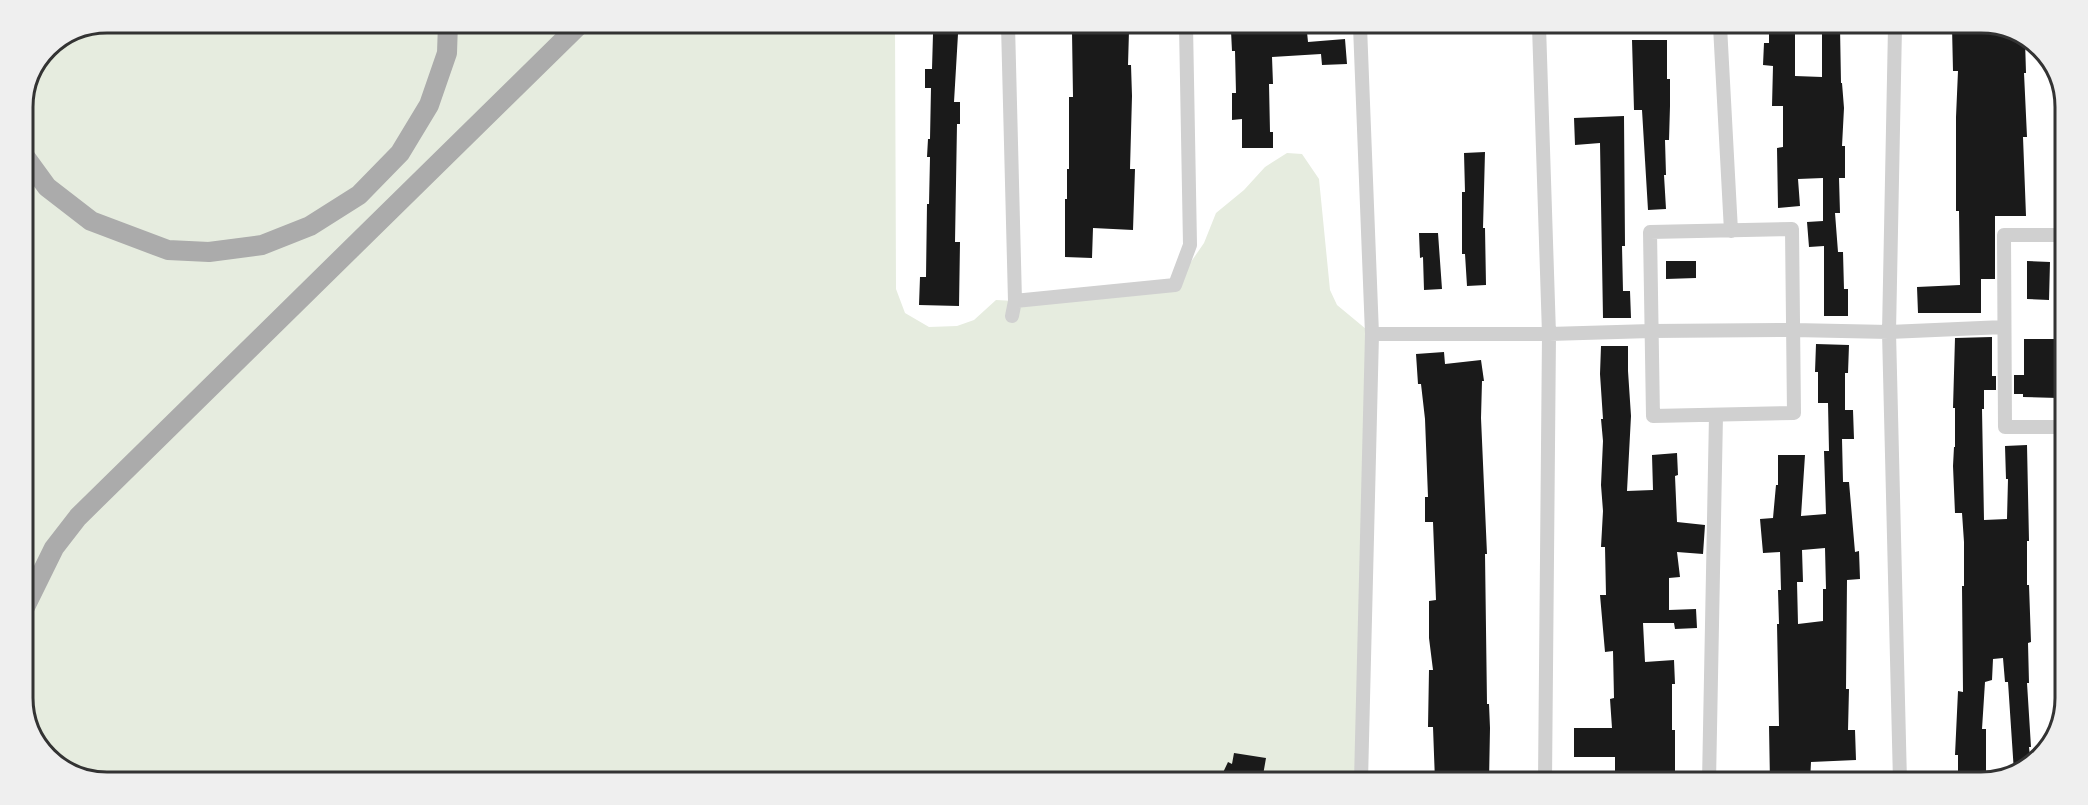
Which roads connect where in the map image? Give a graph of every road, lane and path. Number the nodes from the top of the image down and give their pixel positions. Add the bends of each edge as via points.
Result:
1 (448, 33) edge
2 (571, 33) edge
3 (1008, 33) edge
4 (1186, 33) edge
5 (1360, 33) edge
6 (1539, 33) edge
7 (1720, 33) edge
8 (1895, 33) edge
9 (33, 168) edge
10 (1731, 231) junction
11 (2055, 235) edge
12 (1015, 301) junction
13 (1012, 316) dead end
14 (2004, 327) junction
15 (1794, 330) junction
16 (1651, 331) junction
17 (1889, 332) junction
18 (1372, 334) junction
19 (1549, 334) junction
20 (1716, 414) junction
21 (2055, 426) edge
22 (33, 591) edge
23 (1361, 772) edge
24 (1545, 772) edge
25 (1708, 772) edge
26 (1900, 772) edge

1 - 9 main road via 447,53 429,105 400,153 359,195 310,226 262,245 209,252 168,250 92,221 47,187
2 - 22 main road via 78,517 54,548
3 - 12 street
4 - 12 street via 1190,245 1175,285
5 - 18 street
6 - 19 street
7 - 10 street
8 - 17 street
10 - 15 street via 1792,229
10 - 16 street via 1650,232
11 - 14 street via 2004,235
12 - 13 street
14 - 17 street
14 - 21 street via 2005,427
15 - 16 street
15 - 17 street
15 - 20 street via 1794,414
16 - 19 street
16 - 20 street via 1653,416
17 - 26 street
18 - 19 street
18 - 23 street
19 - 24 street
20 - 25 street

